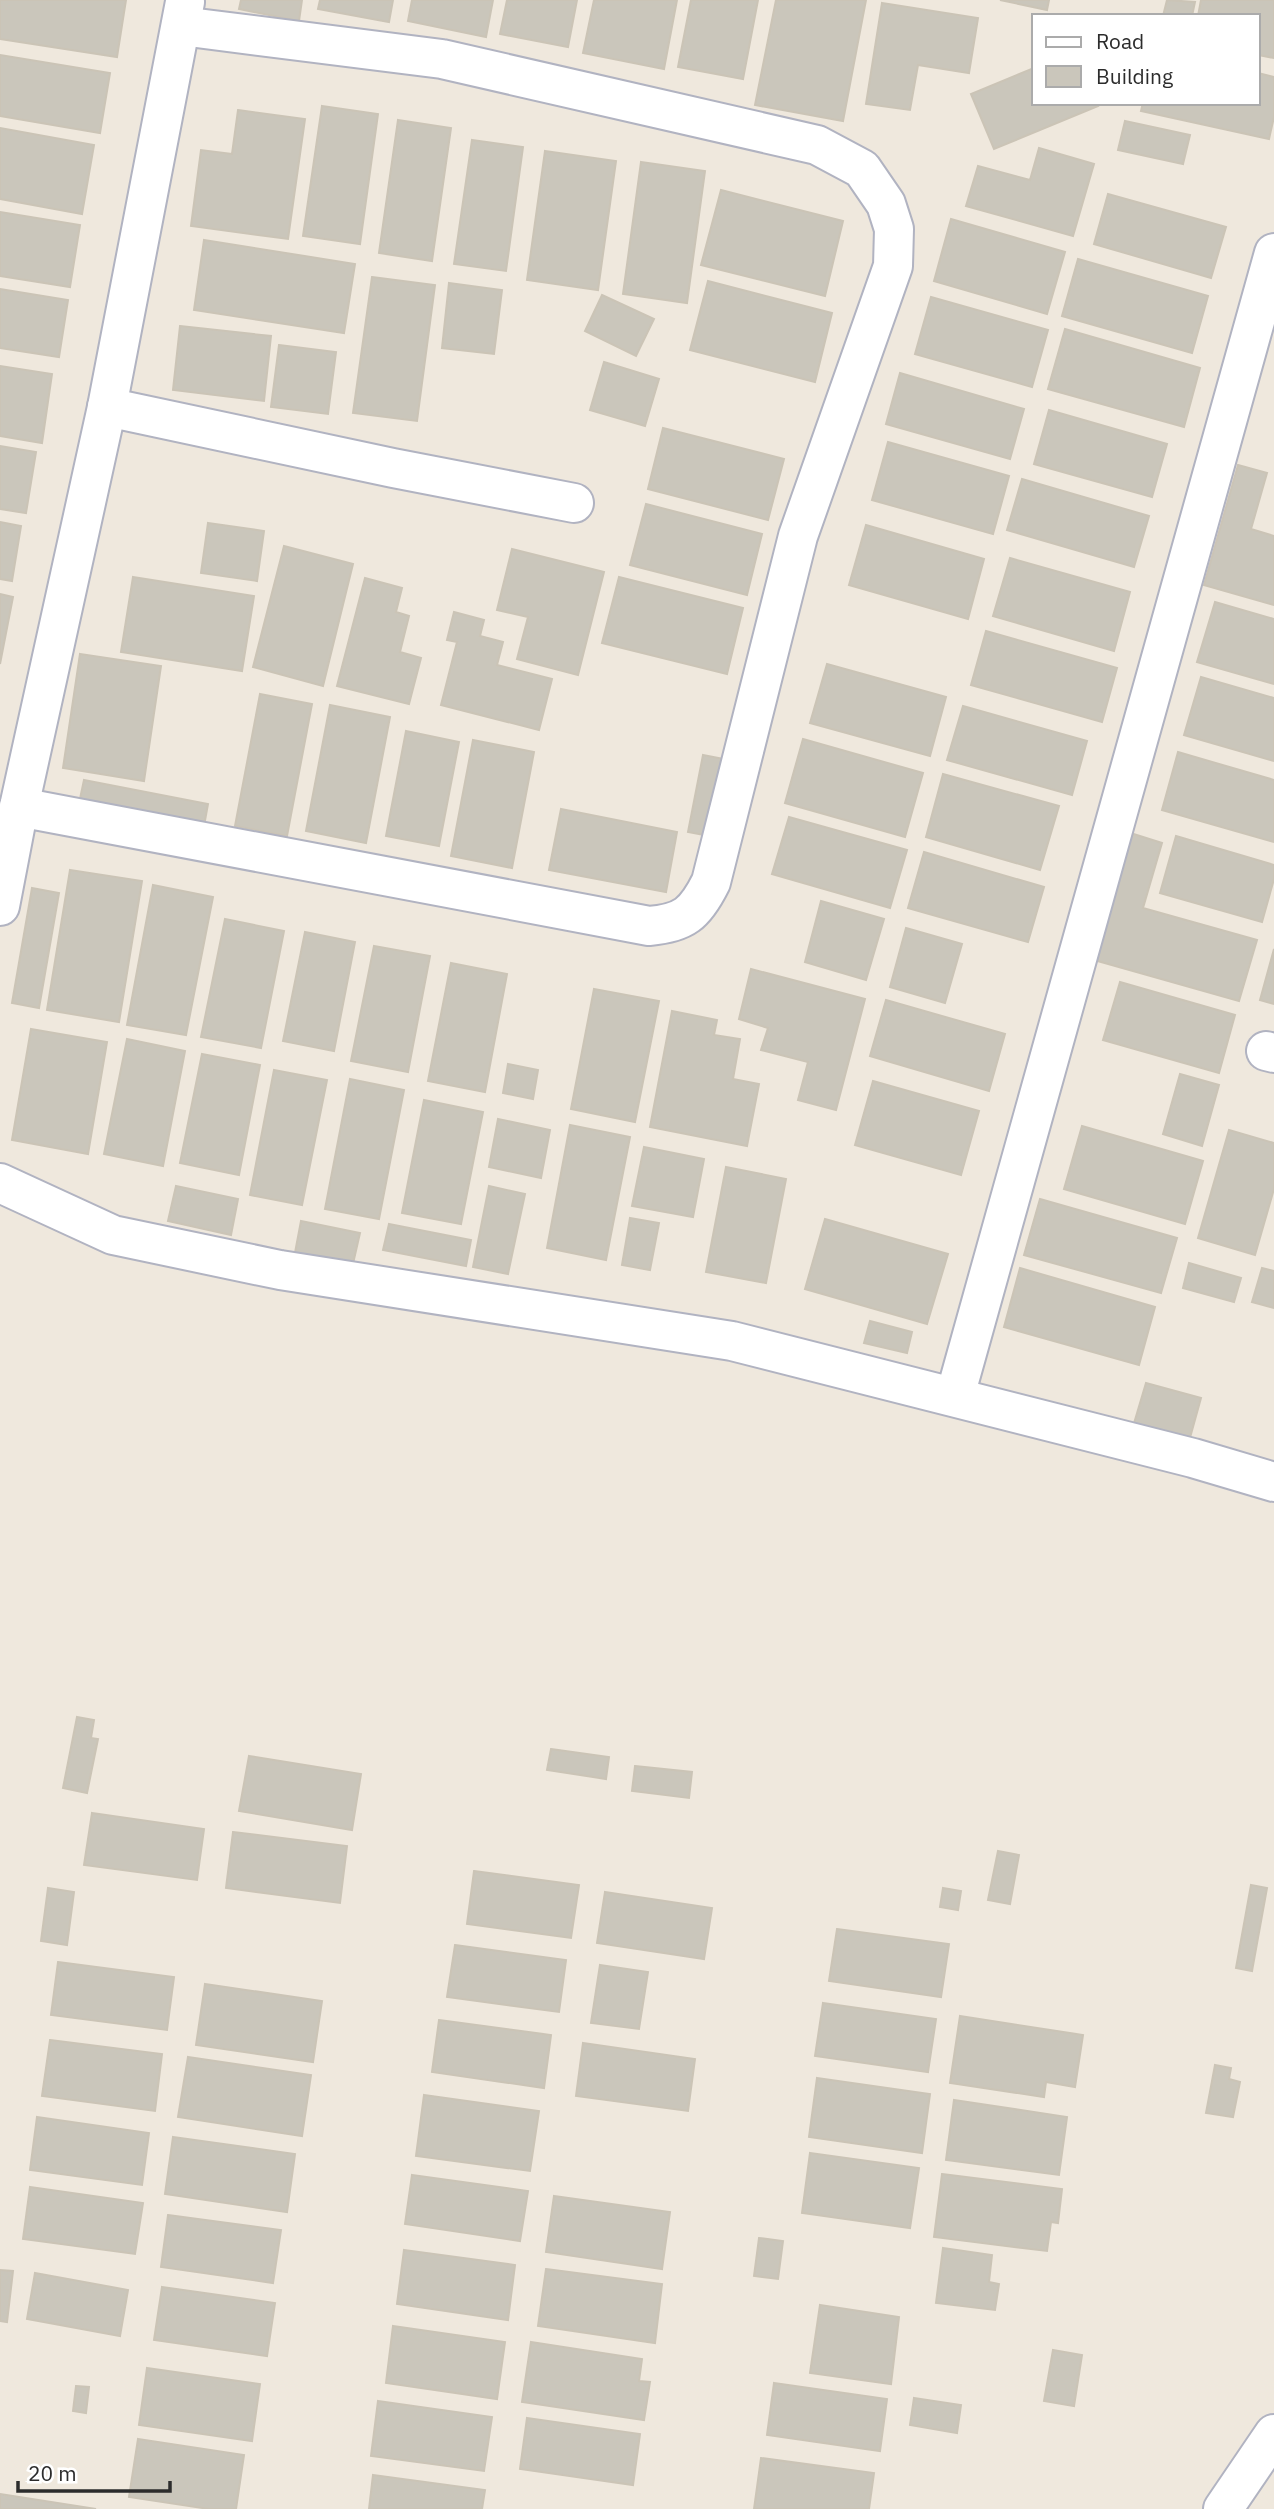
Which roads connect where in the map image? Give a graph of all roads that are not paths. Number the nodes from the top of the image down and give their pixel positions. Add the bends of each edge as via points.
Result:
1 (183, 13) edge
2 (1274, 253) edge
3 (107, 407) junction
4 (574, 503) dead end
5 (19, 807) junction
6 (0, 906) edge
7 (0, 1183) edge
8 (955, 1396) junction
9 (1274, 1482) edge
10 (1274, 2434) edge
11 (1223, 2509) edge

1 - 3 street
1 - 5 street via 442,59 817,145 862,169 886,204 894,229 893,266 798,536 710,883 687,916 673,924 649,926
2 - 8 street
3 - 4 street
3 - 5 street
5 - 6 street
7 - 8 street via 113,1235 280,1270 733,1341
8 - 9 street
10 - 11 street

